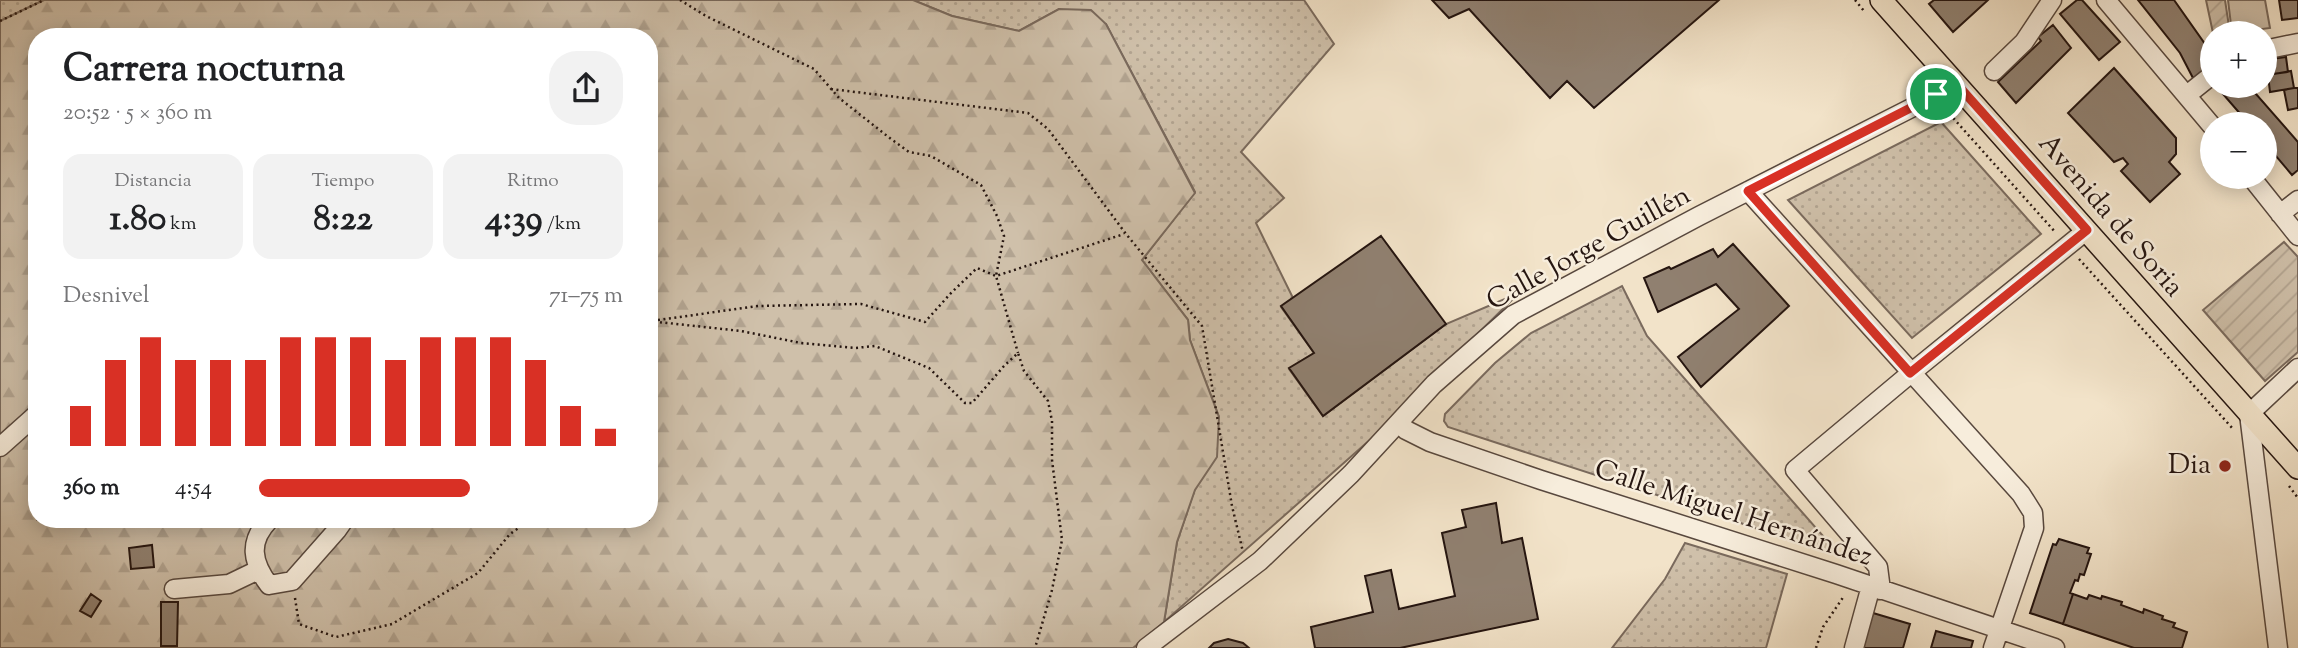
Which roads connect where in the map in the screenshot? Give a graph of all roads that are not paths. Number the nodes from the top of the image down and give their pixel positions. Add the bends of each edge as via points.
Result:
1 (1881, 0) edge
2 (2052, 0) edge
3 (2106, 0) edge
4 (2298, 43) edge
5 (2277, 47) edge
6 (1994, 71) dead end
7 (1955, 82) junction
8 (2200, 84) edge
9 (2187, 94) junction
10 (2201, 112) edge
11 (2261, 189) edge
12 (1748, 191) junction
13 (2298, 200) edge
14 (2292, 225) edge
15 (2087, 230) junction
16 (2298, 368) edge
17 (1910, 373) junction
18 (2249, 414) junction
19 (28, 422) edge
20 (1399, 422) junction
21 (0, 447) edge
22 (2298, 468) edge
23 (265, 528) edge
24 (338, 528) edge
25 (258, 570) junction
26 (1869, 586) junction
27 (174, 589) dead end
28 (1998, 629) junction
29 (1146, 648) edge
30 (1854, 648) edge
31 (1993, 648) edge
32 (2055, 648) edge
33 (2278, 648) edge

1 - 7 main road, Avenida de Soria
2 - 6 street via 2024,42
3 - 9 street
4 - 5 street
7 - 12 street, Calle Jorge Guillén
7 - 15 main road, Avenida de Soria
8 - 9 street
9 - 10 street
11 - 14 street
12 - 17 street
12 - 20 street, Calle Jorge Guillén via 1513,315 1434,384
13 - 14 street
15 - 17 street
15 - 18 main road, Avenida de Soria
16 - 18 street
17 - 26 street via 1796,470 1878,567
17 - 28 street via 2021,494 2033,513 2034,528
18 - 22 main road, Avenida de Soria
18 - 33 street
19 - 21 street
20 - 26 street, Calle Miguel Hernández via 1430,442
20 - 29 street, Calle Jorge Guillén via 1248,571
23 - 25 street via 255,545
24 - 25 street via 292,581 269,585
25 - 27 street via 229,584
26 - 28 street, Calle Miguel Hernández
26 - 30 street
28 - 31 street
28 - 32 street, Calle Miguel Hernández

